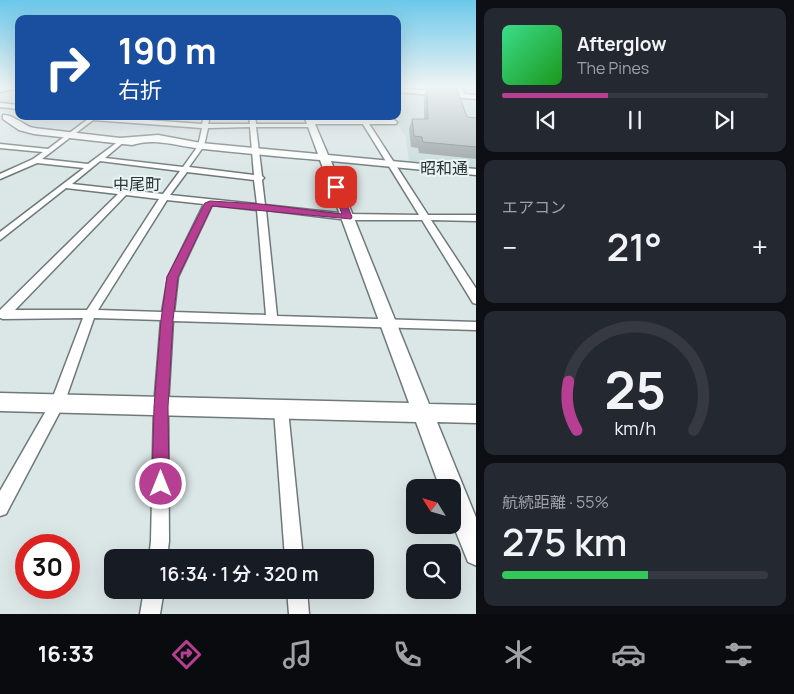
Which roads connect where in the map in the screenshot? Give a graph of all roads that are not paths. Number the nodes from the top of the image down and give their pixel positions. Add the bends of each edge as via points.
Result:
1 (3, 118) edge
2 (88, 120) edge
3 (130, 120) edge
4 (206, 120) edge
5 (252, 120) edge
6 (336, 120) edge
7 (364, 120) edge
8 (310, 121) edge
9 (205, 126) junction
10 (253, 126) junction
11 (70, 134) junction
12 (123, 140) junction
13 (0, 146) edge
14 (201, 146) junction
15 (49, 151) junction
16 (256, 152) junction
17 (324, 157) junction
18 (99, 159) junction
19 (36, 161) junction
20 (392, 164) junction
21 (90, 166) junction
22 (185, 170) junction
23 (476, 172) edge
24 (0, 177) edge
25 (260, 178) junction
26 (65, 186) junction
27 (125, 192) junction
28 (164, 198) junction
29 (210, 203) junction
30 (261, 207) junction
31 (348, 217) junction
32 (425, 218) junction
33 (476, 218) edge
34 (0, 237) edge
35 (476, 300) edge
36 (2, 314) edge
37 (90, 314) junction
38 (168, 317) junction
39 (272, 320) junction
40 (389, 323) junction
41 (476, 326) edge
42 (0, 402) edge
43 (57, 404) junction
44 (161, 407) junction
45 (281, 410) junction
46 (425, 414) junction
47 (476, 414) edge
48 (449, 479) edge
49 (0, 508) edge
50 (461, 512) edge
51 (159, 549) edge
52 (293, 549) edge
53 (476, 553) edge
54 (152, 599) edge
55 (298, 599) edge
56 (150, 614) edge
57 (299, 614) edge

1 - 11 street via 34,131
2 - 11 street
3 - 9 street
4 - 9 street
5 - 10 street
6 - 8 street
7 - 20 street
8 - 10 street
8 - 17 street
9 - 10 street
9 - 14 street
10 - 16 street
11 - 12 street
11 - 15 street
12 - 14 street via 163,147
12 - 18 street
13 - 15 street
14 - 16 street
14 - 22 street
15 - 19 street
16 - 17 street
16 - 25 street
17 - 20 street
17 - 31 street
18 - 21 street
18 - 22 street
19 - 21 street
19 - 24 street
20 - 23 street
20 - 32 street
21 - 26 street
22 - 25 street
22 - 28 street
25 - 30 street
26 - 27 street
26 - 34 street
27 - 28 street
27 - 36 street
28 - 29 street
28 - 37 street
29 - 30 street
29 - 38 street via 173,277
30 - 31 street
30 - 39 street
31 - 32 street
31 - 40 street
32 - 33 street
32 - 35 street
36 - 37 street
37 - 38 street
37 - 43 street
38 - 39 street
38 - 44 street
39 - 40 street
40 - 41 street
40 - 46 street
42 - 43 street
43 - 44 street
43 - 49 street
44 - 45 street
44 - 51 street
45 - 46 street
45 - 52 street
46 - 47 street
46 - 48 street
50 - 53 street
54 - 56 street
55 - 57 street

